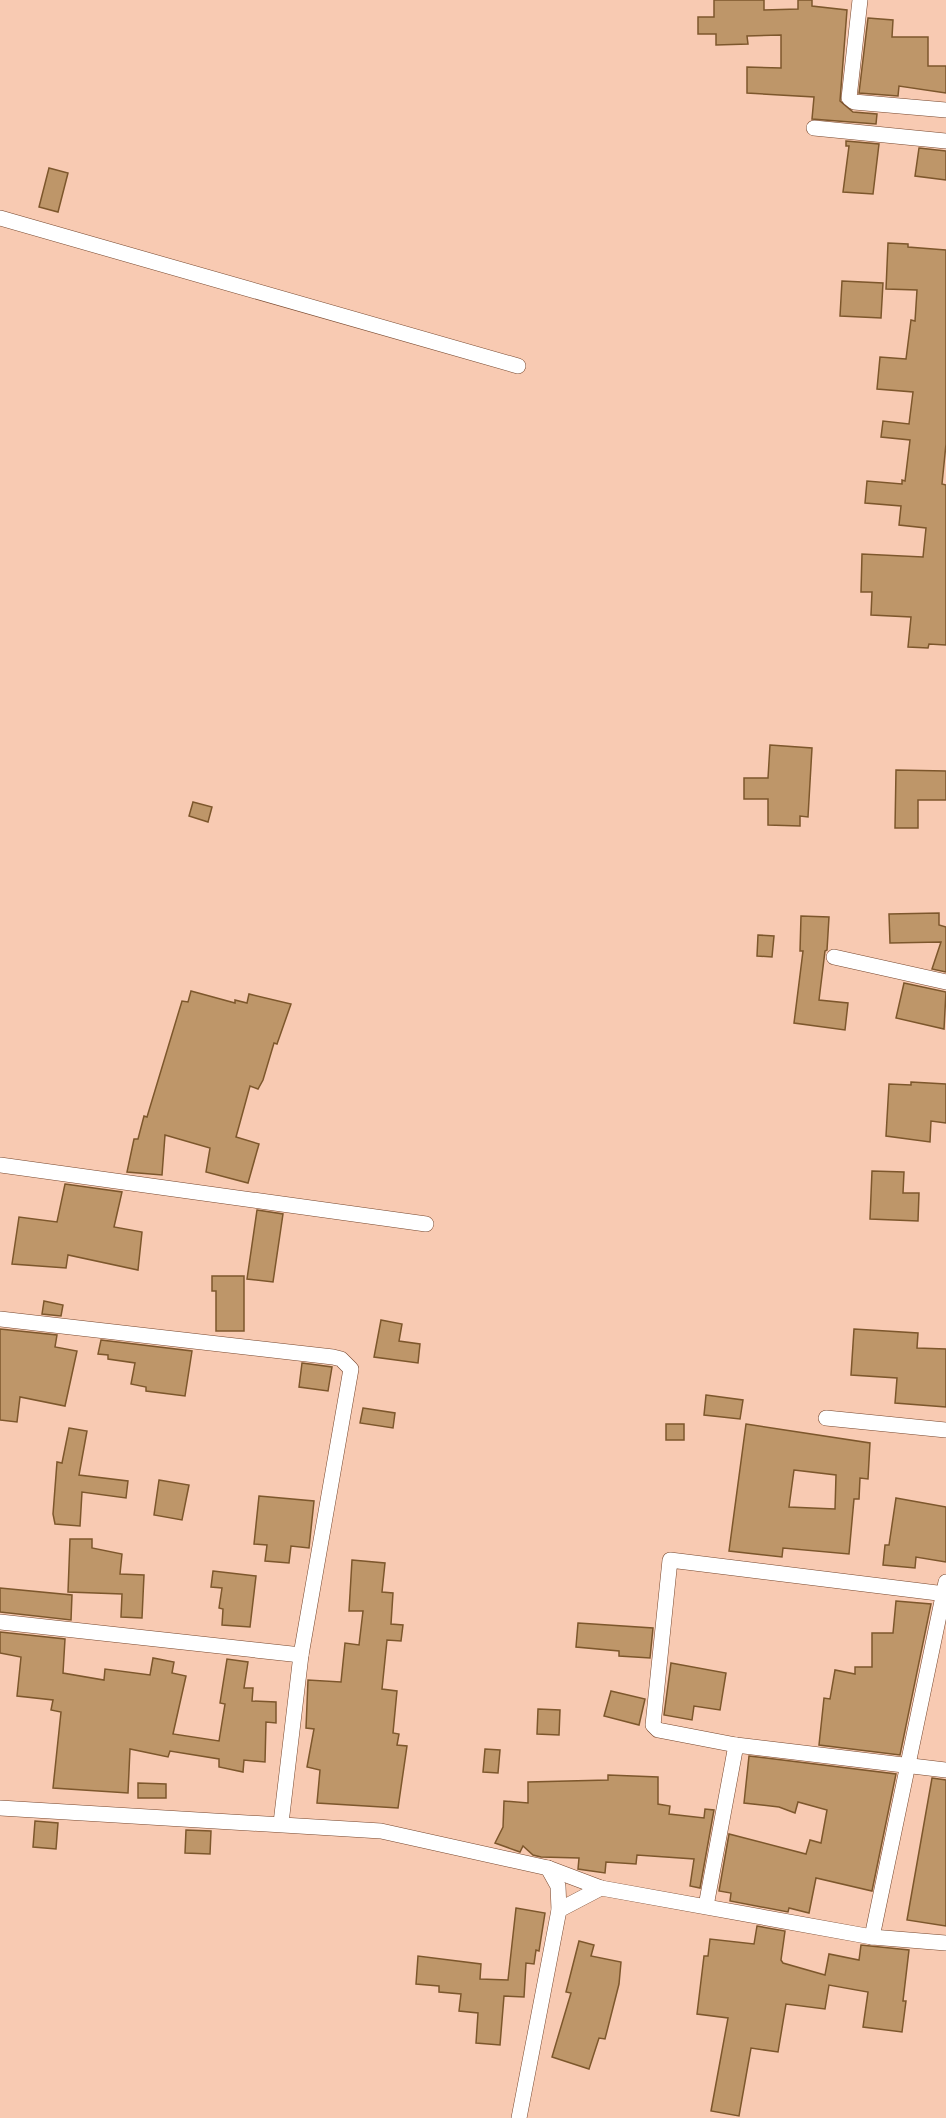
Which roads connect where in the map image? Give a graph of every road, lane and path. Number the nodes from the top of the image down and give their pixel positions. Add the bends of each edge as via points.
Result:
1 (860, 0) edge
2 (946, 110) edge
3 (814, 128) dead end
4 (946, 141) edge
5 (0, 218) edge
6 (518, 366) dead end
7 (834, 957) dead end
8 (946, 982) edge
9 (0, 1166) edge
10 (426, 1224) dead end
11 (0, 1319) edge
12 (826, 1418) dead end
13 (946, 1430) edge
14 (945, 1590) edge
15 (0, 1622) edge
16 (301, 1655) junction
17 (735, 1745) junction
18 (909, 1766) junction
19 (946, 1770) edge
20 (0, 1808) edge
21 (281, 1823) junction
22 (548, 1868) junction
23 (601, 1888) junction
24 (706, 1906) junction
25 (560, 1910) junction
26 (872, 1937) junction
27 (946, 1943) edge
28 (519, 2118) edge

1 - 2 street via 849,98 855,102
3 - 4 street
5 - 6 street
7 - 8 street
9 - 10 street
11 - 16 street via 333,1357 347,1364 351,1376
12 - 13 street
14 - 17 street via 670,1560 654,1728
14 - 18 street
15 - 16 street
16 - 21 street
17 - 18 street
17 - 24 street
18 - 19 street
18 - 26 street
20 - 21 street
21 - 22 street via 381,1831
22 - 23 street
22 - 25 street via 558,1886
23 - 24 street
23 - 25 street
24 - 26 street
25 - 28 street
26 - 27 street

